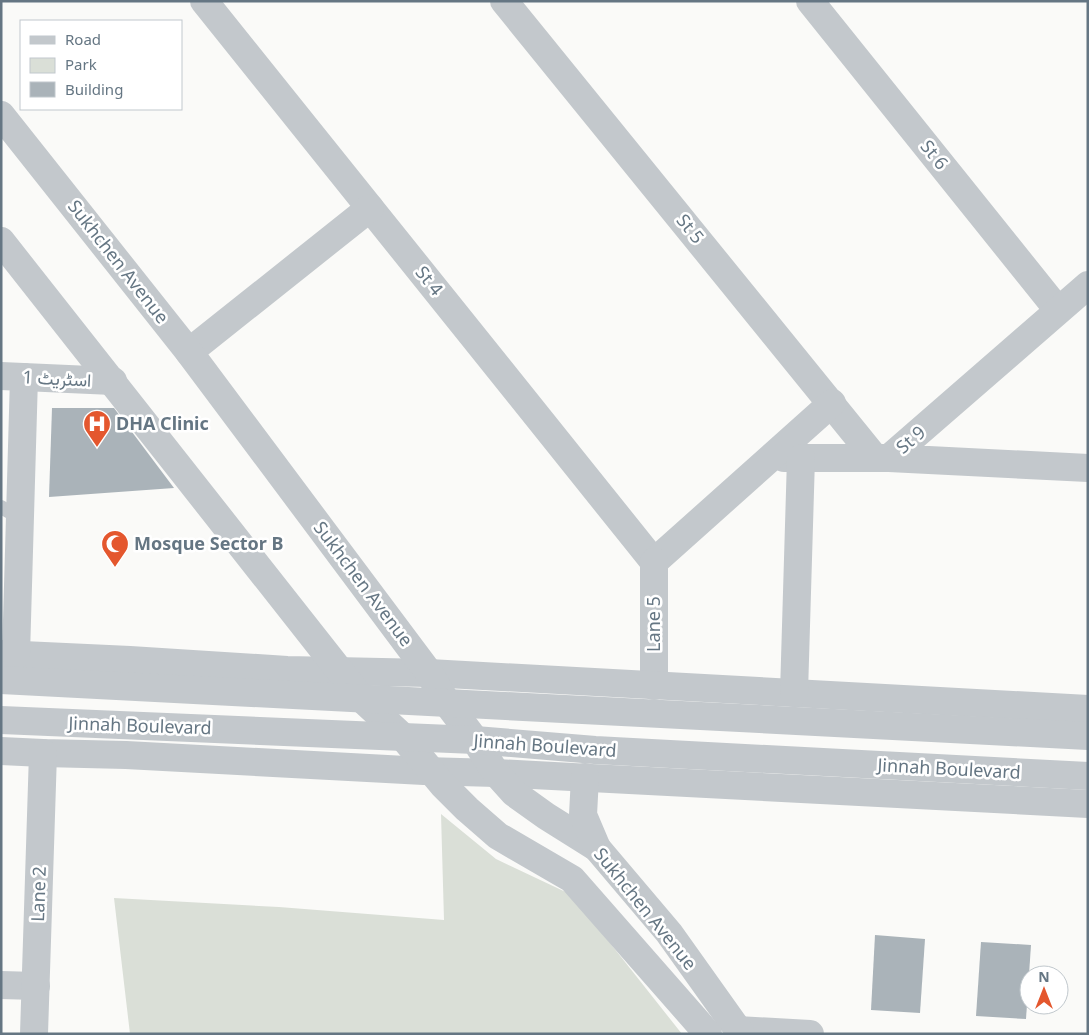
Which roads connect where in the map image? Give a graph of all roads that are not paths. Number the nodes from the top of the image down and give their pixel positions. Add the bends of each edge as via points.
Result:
1 (204, 1) edge
2 (504, 1) edge
3 (810, 1) edge
4 (1, 115) edge
5 (370, 208) junction
6 (1, 241) edge
7 (1088, 284) edge
8 (1058, 310) junction
9 (189, 352) junction
10 (13, 376) edge
11 (113, 381) junction
12 (832, 404) junction
13 (770, 458) junction
14 (801, 458) junction
15 (882, 458) junction
16 (1088, 468) edge
17 (11, 513) edge
18 (654, 562) junction
19 (8, 655) edge
20 (130, 660) junction
21 (340, 671) junction
22 (429, 673) junction
23 (1, 680) edge
24 (654, 686) junction
25 (130, 687) junction
26 (794, 694) junction
27 (362, 699) junction
28 (447, 703) junction
29 (1088, 709) edge
30 (1, 720) edge
31 (132, 726) junction
32 (1088, 736) edge
33 (404, 737) junction
34 (475, 740) junction
35 (1, 750) edge
36 (44, 754) junction
37 (126, 755) junction
38 (432, 770) junction
39 (496, 772) junction
40 (1088, 776) edge
41 (585, 777) junction
42 (1088, 804) edge
43 (597, 848) junction
44 (1, 985) edge
45 (36, 986) junction
46 (739, 1032) edge
47 (34, 1034) edge
48 (708, 1034) edge
49 (810, 1034) edge

1 - 5 street, St 4
2 - 12 street, St 5
3 - 8 street, St 6
4 - 9 street, Sukhchen Avenue
5 - 9 street
5 - 18 street, St 4
6 - 11 street, Sukhchen Avenue
7 - 8 street, St 9
8 - 15 street, St 9
9 - 22 street, Sukhchen Avenue
10 - 11 street, اسٹریٹ 1
10 - 17 street
11 - 21 street, Sukhchen Avenue
12 - 13 street
12 - 15 street, St 5
13 - 14 street
13 - 18 street
14 - 15 street
14 - 26 street
15 - 16 street, St 9
17 - 19 street
18 - 24 street, Lane 5
19 - 20 street
20 - 21 street
20 - 25 street
21 - 22 street
21 - 27 street, Sukhchen Avenue
22 - 24 street
22 - 28 street, Sukhchen Avenue
23 - 25 street, Jinnah Boulevard
24 - 26 street
25 - 27 street, Jinnah Boulevard
26 - 29 street
27 - 28 street, Jinnah Boulevard
27 - 33 street, Sukhchen Avenue
28 - 32 street, Jinnah Boulevard
28 - 34 street, Sukhchen Avenue
30 - 31 street, Jinnah Boulevard
31 - 33 street, Jinnah Boulevard
31 - 37 street
33 - 34 street, Jinnah Boulevard
33 - 38 street, Sukhchen Avenue
34 - 39 street, Sukhchen Avenue
34 - 40 street, Jinnah Boulevard via 595,750
35 - 36 street
36 - 37 street
36 - 45 street, Lane 2
37 - 38 street
38 - 39 street
38 - 48 street, Sukhchen Avenue via 467,809 498,836 572,879
39 - 41 street
39 - 43 street, Sukhchen Avenue via 514,793
41 - 42 street
41 - 43 street via 583,815
43 - 46 street, Sukhchen Avenue via 670,933
44 - 45 street
45 - 47 street, Lane 2
46 - 49 street

